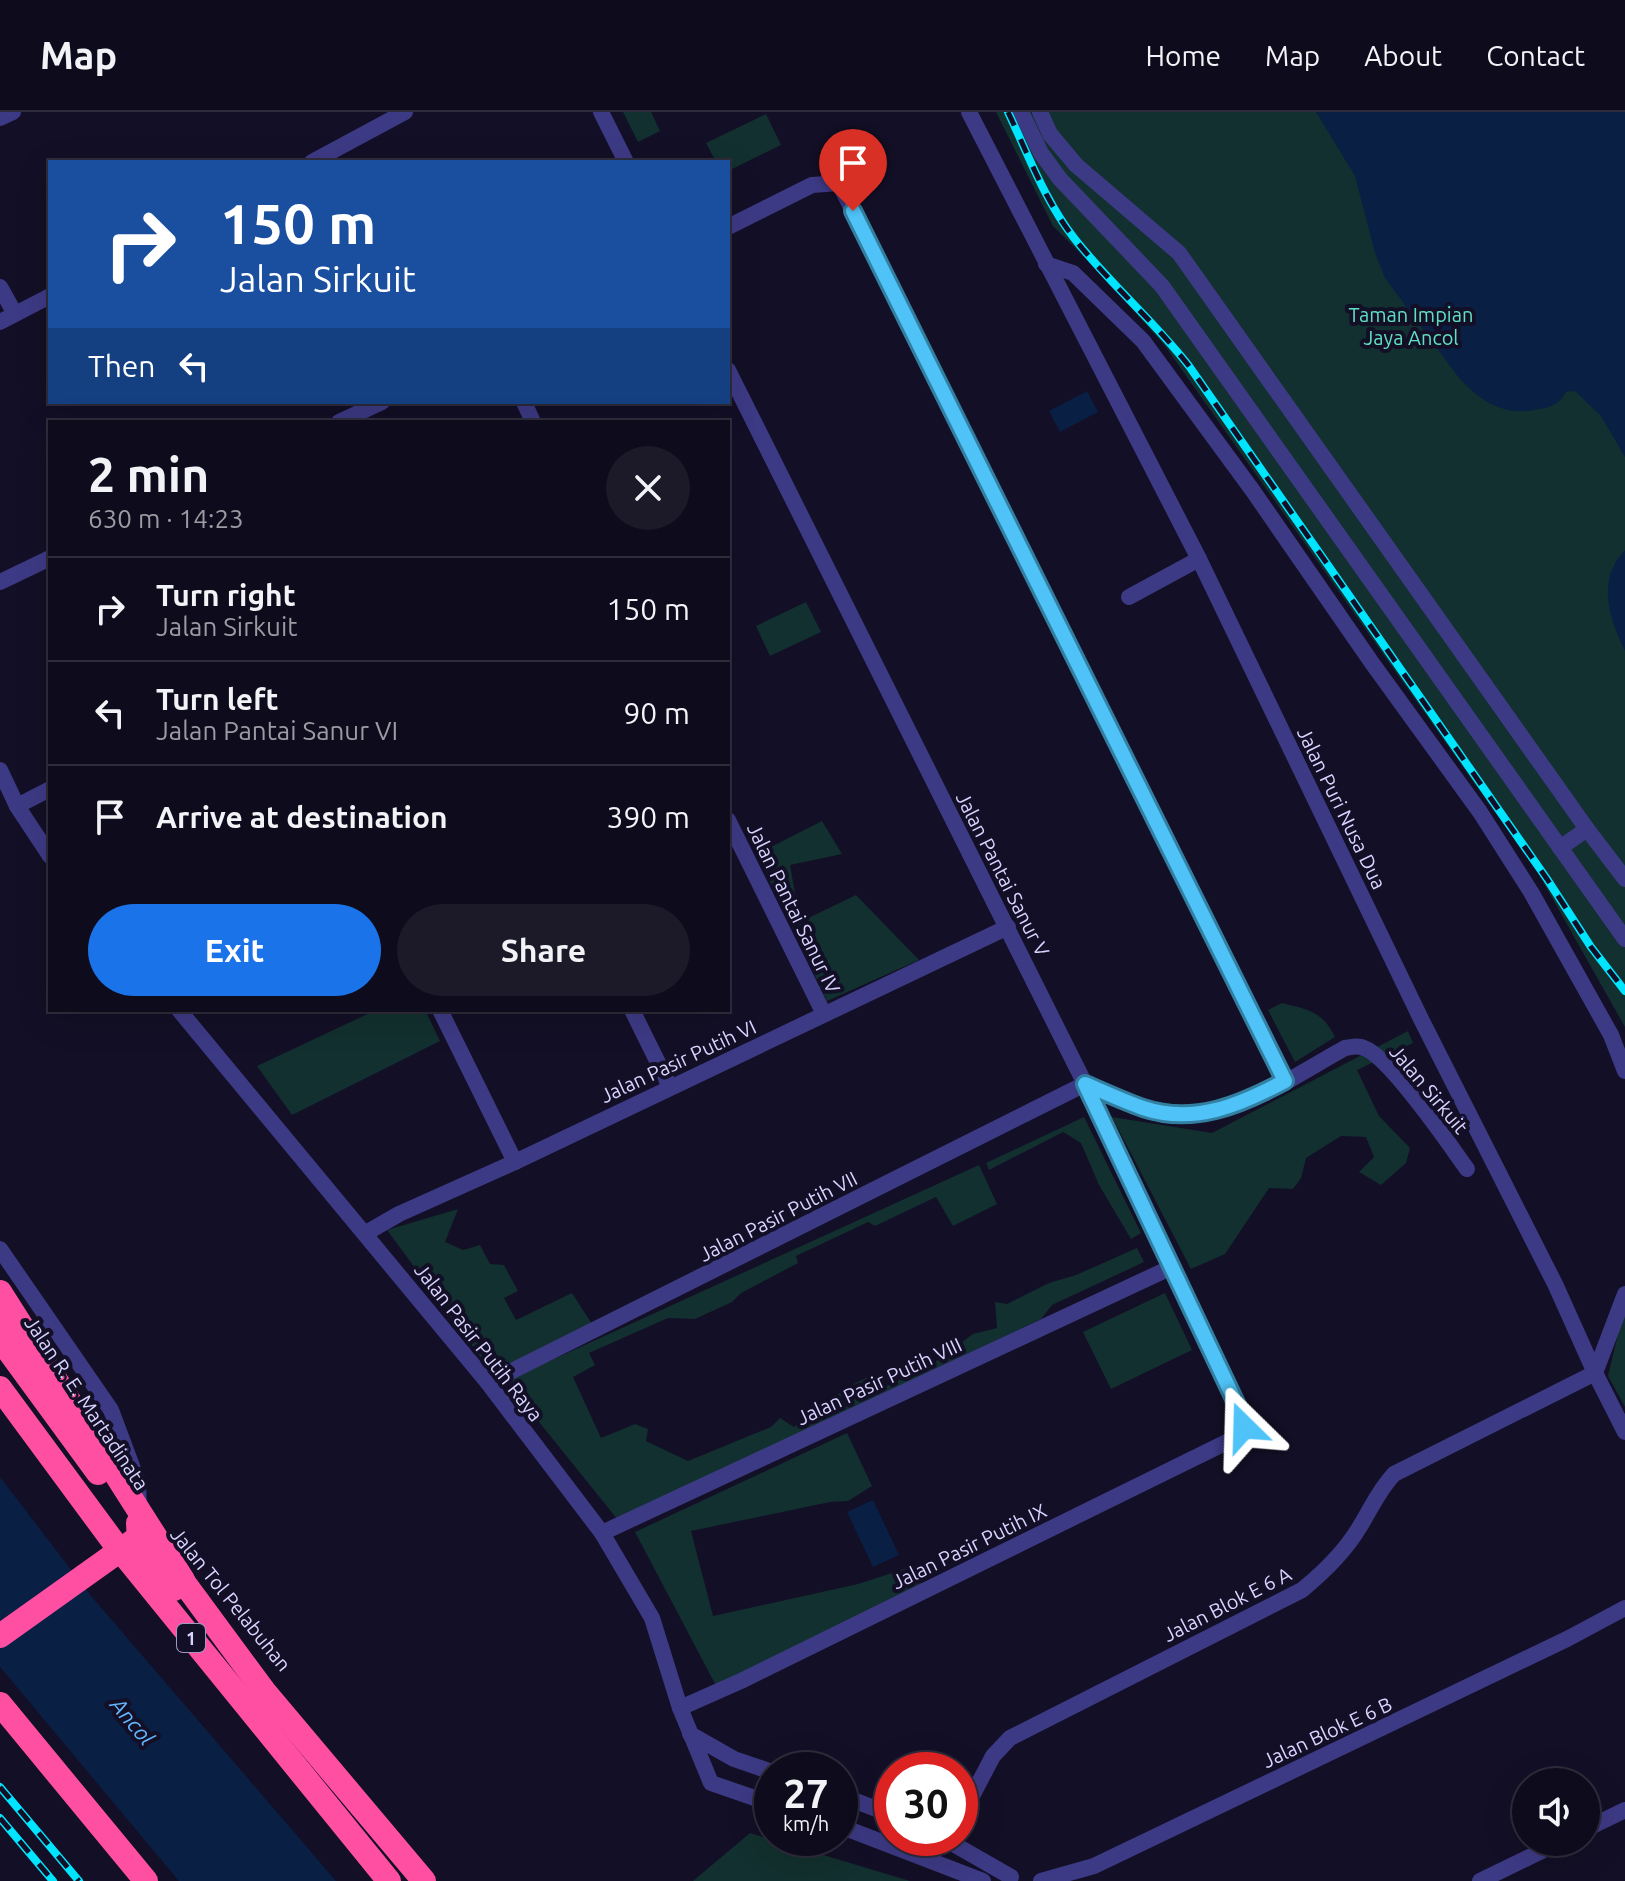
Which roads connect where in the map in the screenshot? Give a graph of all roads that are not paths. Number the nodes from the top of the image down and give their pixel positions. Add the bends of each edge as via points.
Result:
1 (13, 112) edge
2 (405, 112) edge
3 (601, 112) edge
4 (969, 112) edge
5 (1021, 112) edge
6 (1040, 112) edge
7 (0, 118) edge
8 (316, 160) edge
9 (625, 160) edge
10 (1128, 210) junction
11 (730, 226) edge
12 (1107, 229) junction
13 (1046, 264) junction
14 (0, 287) edge
15 (48, 297) edge
16 (7, 318) edge
17 (730, 374) edge
18 (378, 404) edge
19 (343, 420) edge
20 (48, 559) edge
21 (1199, 559) junction
22 (0, 582) edge
23 (1129, 597) dead end
24 (0, 770) edge
25 (48, 790) edge
26 (17, 806) junction
27 (730, 824) edge
28 (1587, 829) junction
29 (1560, 848) junction
30 (48, 853) edge
31 (1625, 879) edge
32 (1008, 927) junction
33 (1625, 939) edge
34 (181, 1012) edge
35 (441, 1012) edge
36 (633, 1012) edge
37 (824, 1014) junction
38 (1625, 1071) edge
39 (1285, 1081) junction
40 (1085, 1084) junction
41 (670, 1087) junction
42 (515, 1162) junction
43 (1467, 1169) dead end
44 (366, 1233) junction
45 (0, 1249) edge
46 (1172, 1267) junction
47 (0, 1292) edge
48 (1625, 1294) edge
49 (0, 1317) edge
50 (0, 1339) edge
51 (1595, 1373) junction
52 (488, 1383) junction
53 (0, 1388) edge
54 (1233, 1399) joint
55 (1625, 1432) edge
56 (138, 1530) junction
57 (602, 1533) junction
58 (160, 1562) junction
59 (183, 1580) junction
60 (1625, 1608) edge
61 (0, 1636) edge
62 (0, 1704) edge
63 (680, 1708) junction
64 (690, 1734) junction
65 (754, 1766) edge
66 (978, 1785) edge
67 (754, 1798) edge
68 (1625, 1810) edge
69 (1600, 1822) edge
70 (858, 1833) edge
71 (975, 1856) edge
72 (1532, 1856) edge
73 (1012, 1880) edge
74 (1484, 1880) edge
75 (146, 1881) edge
76 (380, 1881) edge
77 (389, 1881) edge
78 (424, 1881) edge
79 (434, 1881) edge
80 (983, 1881) edge
81 (1041, 1881) edge

1 - 7 street
2 - 8 street
3 - 9 street
4 - 13 street, Jalan Puri Nusa Dua
5 - 12 street via 1060,179
6 - 10 street via 1064,152
10 - 12 street
10 - 28 street via 1179,253
11 - 39 street via 812,185 839,183
12 - 29 street via 1162,286
13 - 21 street, Jalan Puri Nusa Dua
13 - 38 street via 1073,273 1143,341 1253,491 1523,878 1611,1035
14 - 16 street
15 - 16 street
17 - 32 street, Jalan Pantai Sanur V
18 - 19 street
20 - 22 street
21 - 23 street
21 - 51 street, Jalan Puri Nusa Dua
24 - 26 street
25 - 26 street
26 - 30 street
27 - 37 street, Jalan Pantai Sanur IV
28 - 29 street
28 - 31 street
29 - 33 street
32 - 37 street, Jalan Pasir Putih VI
32 - 40 street, Jalan Pantai Sanur V
34 - 44 street, Jalan Pasir Putih Raya
35 - 42 street
36 - 41 street
37 - 41 street, Jalan Pasir Putih VI
39 - 40 street, Jalan Sirkuit via 1243,1104 1186,1114 1146,1109
39 - 43 street, Jalan Sirkuit via 1345,1048 1365,1048 1412,1095
40 - 46 street, Jalan Pantai Sanur V
40 - 52 street, Jalan Pasir Putih VII
41 - 42 street, Jalan Pasir Putih VI
42 - 44 street, Jalan Pasir Putih VI
44 - 52 street, Jalan Pasir Putih Raya
45 - 56 street via 111,1410 138,1482
46 - 54 street, Jalan Pantai Sanur V
46 - 57 street, Jalan Pasir Putih VIII
47 - 59 highway, bridge
48 - 51 street
49 - 56 highway, Jalan R. E. Martadinata via 123,1498
50 - 59 highway, Jalan Tol Pelabuhan / 1, bridge
51 - 55 street, Jalan Puri Nusa Dua
51 - 66 street, Jalan Blok E 6 A via 1394,1474 1328,1570 1302,1590 1010,1738
52 - 57 street, Jalan Pasir Putih Raya
53 - 77 highway, 1, bridge via 112,1540
54 - 63 street, Jalan Pasir Putih IX via 1245,1422 1233,1439
56 - 58 highway, Jalan R. E. Martadinata
56 - 61 highway
57 - 63 street, Jalan Pasir Putih Raya via 652,1618
58 - 76 highway via 267,1727
58 - 78 highway
59 - 79 highway, Jalan Tol Pelabuhan / 1
60 - 81 street, Jalan Blok E 6 B via 1094,1866
62 - 75 highway
63 - 64 street, Jalan Pasir Putih Raya
64 - 65 street
64 - 67 street, Jalan Pasir Putih Raya via 711,1783
68 - 69 street
70 - 80 street
71 - 73 street
72 - 74 street

